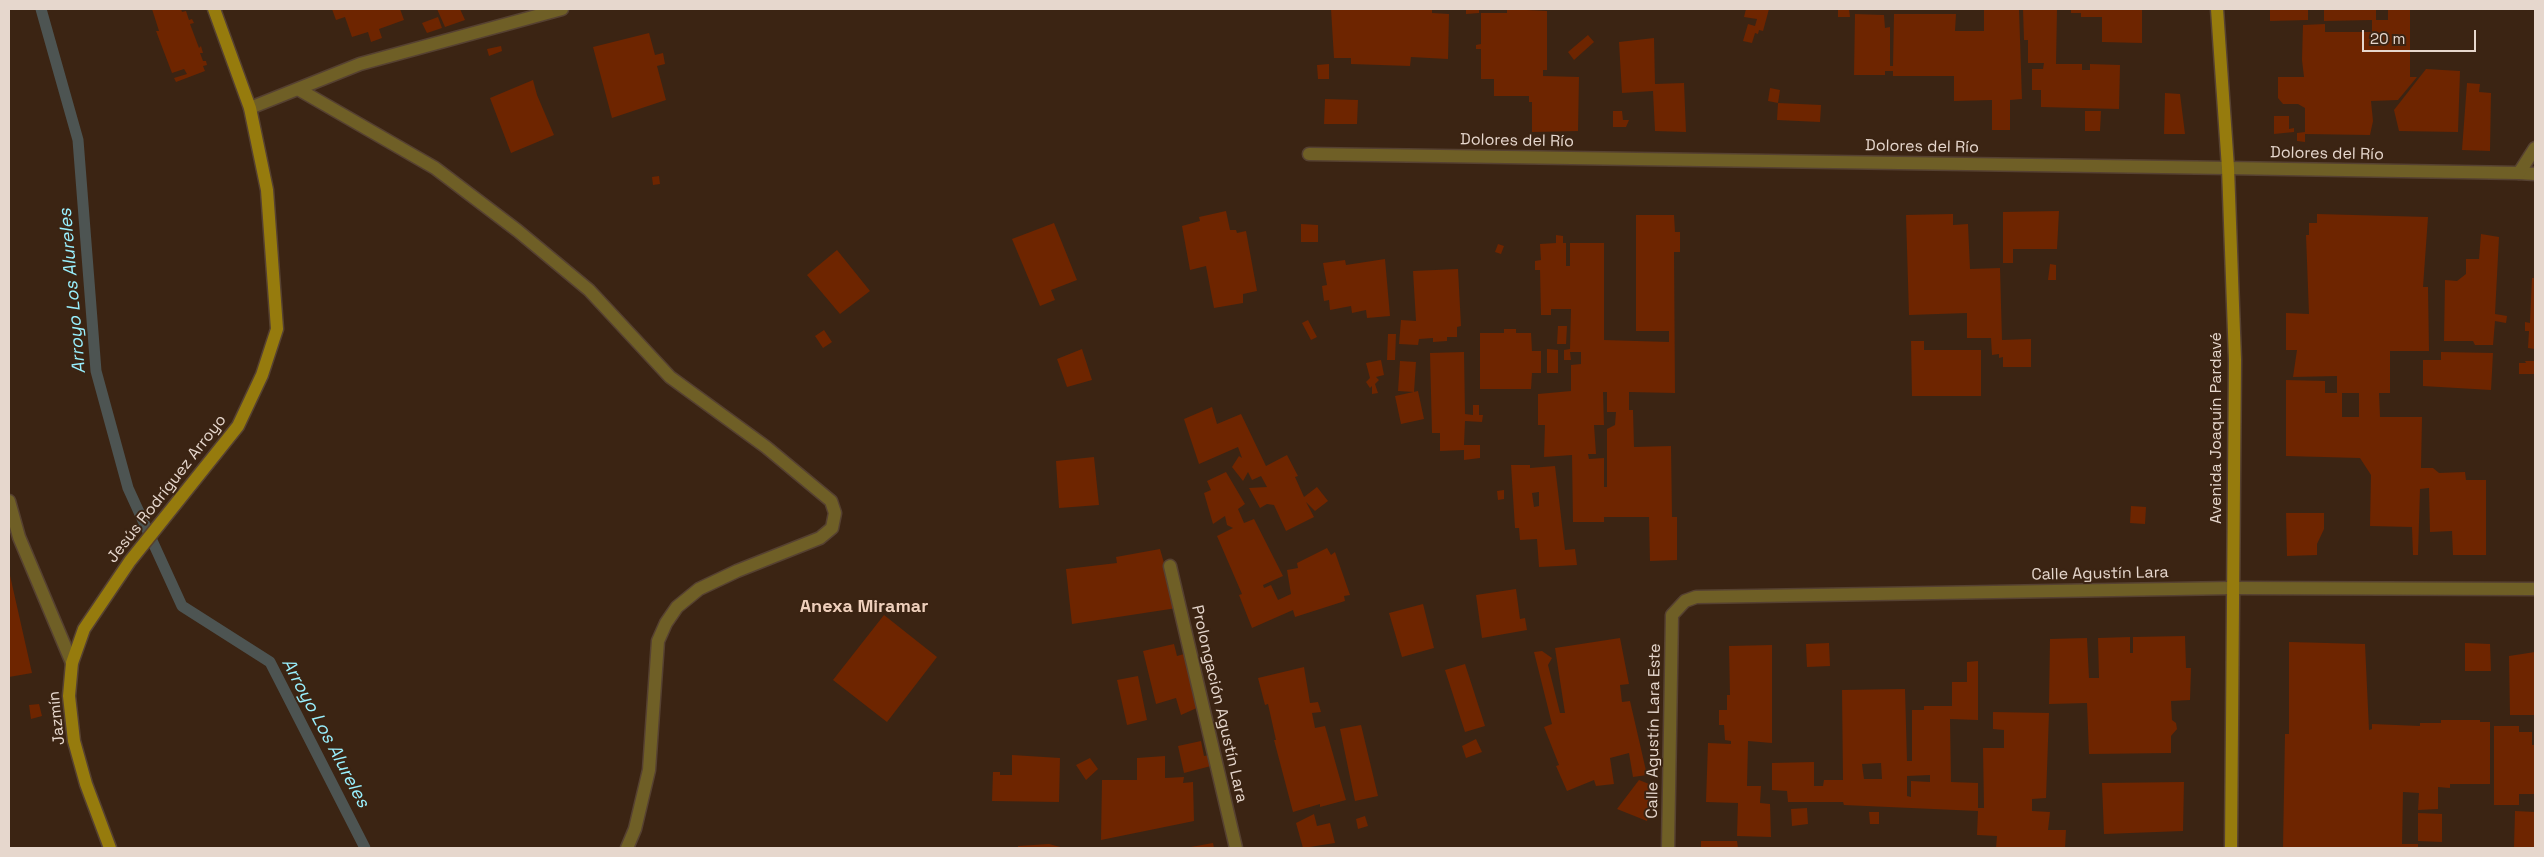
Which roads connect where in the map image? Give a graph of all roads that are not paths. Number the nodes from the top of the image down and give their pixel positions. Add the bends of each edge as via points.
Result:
1 (214, 9) edge
2 (562, 9) edge
3 (2217, 9) edge
4 (298, 89) junction
5 (250, 108) junction
6 (2535, 148) edge
7 (1309, 154) dead end
8 (2228, 168) junction
9 (2519, 174) junction
10 (2535, 174) edge
11 (9, 500) edge
12 (1170, 566) dead end
13 (2232, 588) junction
14 (2535, 589) edge
15 (1672, 615) joint
16 (72, 663) junction
17 (110, 848) edge
18 (627, 848) edge
19 (1236, 848) edge
20 (1668, 848) edge
21 (2230, 848) edge

1 - 5 main road, Jesús Rodríguez Arroyo
2 - 4 street via 360,64
3 - 8 main road, Avenida Joaquín Pardavé
4 - 5 street
4 - 18 street via 436,168 518,231 589,290 670,377 766,447 831,501 835,513 832,528 820,538 699,589 677,607 666,623 658,642 649,770 635,830
5 - 16 main road, Jesús Rodríguez Arroyo via 267,190 277,329 262,375 238,426 130,561 84,629
6 - 9 street
7 - 8 street, Dolores del Río
8 - 9 street, Dolores del Río
8 - 13 main road, Avenida Joaquín Pardavé via 2235,360
9 - 10 street, Dolores del Río
11 - 16 street, Jazmín via 19,537
12 - 19 street, Prolongación Agustín Lara
13 - 14 street, Calle Agustín Lara
13 - 15 street, Calle Agustín Lara via 1696,597 1685,601
13 - 21 main road, Avenida Joaquín Pardavé
15 - 20 street, Calle Agustín Lara Este
16 - 17 main road, Jazmín via 69,696 74,740 86,784

